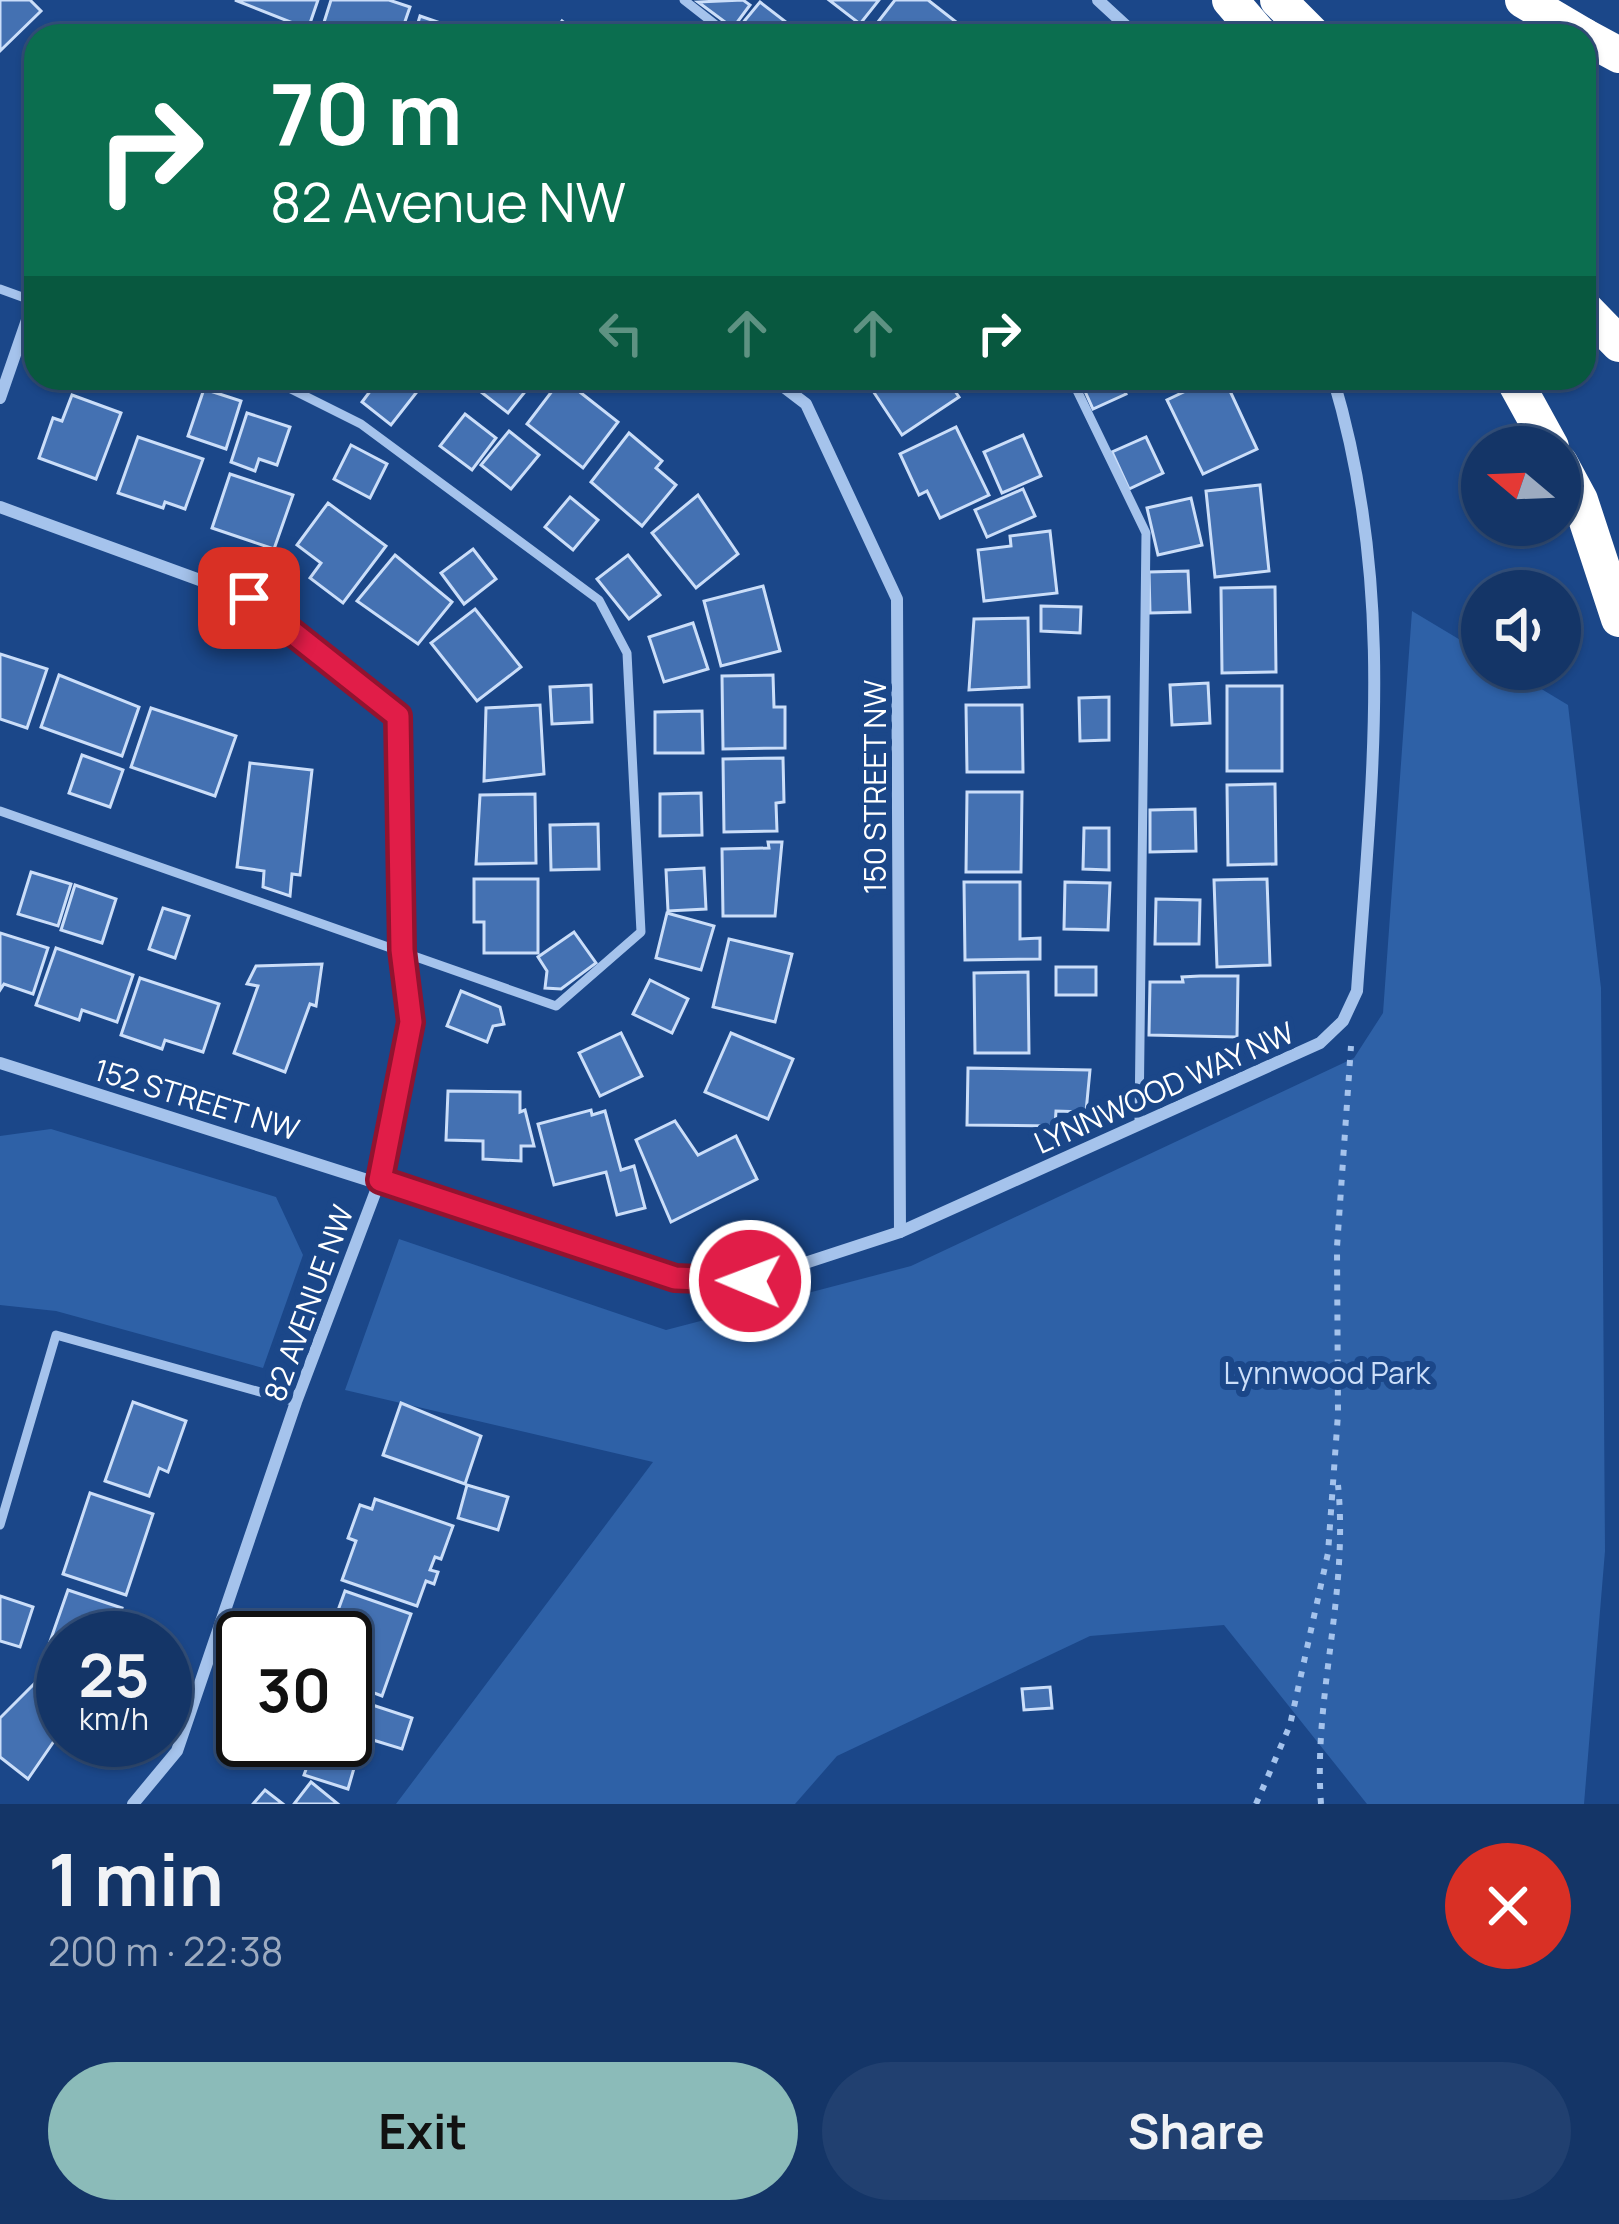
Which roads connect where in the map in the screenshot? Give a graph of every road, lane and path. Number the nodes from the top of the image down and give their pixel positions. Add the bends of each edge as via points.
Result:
1 (684, 0) edge
2 (1098, 0) edge
3 (1230, 0) edge
4 (1278, 0) edge
5 (1523, 0) edge
6 (715, 24) edge
7 (1124, 24) edge
8 (1251, 24) edge
9 (1302, 24) edge
10 (1564, 24) edge
11 (1596, 320) edge
12 (24, 330) edge
13 (1619, 344) edge
14 (293, 390) edge
15 (788, 390) edge
16 (1077, 390) edge
17 (1336, 390) edge
18 (1520, 390) edge
19 (0, 398) edge
20 (1539, 426) edge
21 (1581, 503) edge
22 (0, 507) edge
23 (1619, 619) edge
24 (0, 811) edge
25 (402, 950) junction
26 (1350, 1007) junction
27 (0, 1063) edge
28 (1139, 1124) junction
29 (380, 1180) junction
30 (900, 1232) junction
31 (296, 1402) junction
32 (1336, 1460) junction
33 (0, 1525) edge
34 (133, 1804) edge
35 (1256, 1804) edge
36 (1321, 1804) edge

1 - 6 lane
2 - 7 street
3 - 8 highway
4 - 9 highway
5 - 10 highway
11 - 13 highway
12 - 19 street
14 - 25 lane via 361,424 599,600 627,653 641,932 556,1006
15 - 30 street, 150 STREET NW via 806,404 897,599
16 - 28 lane via 1146,533
17 - 26 street via 1370,542 1377,631
18 - 20 highway
21 - 23 highway
22 - 25 street, 82 AVENUE NW via 249,598 398,716
24 - 25 lane
25 - 29 street, 82 AVENUE NW via 411,1022
26 - 28 street, LYNNWOOD WAY NW via 1319,1043
26 - 32 path
27 - 29 street, 152 STREET NW
28 - 30 street, LYNNWOOD WAY NW
29 - 30 street, LYNNWOOD WAY NW via 675,1278 711,1282 750,1281
29 - 31 street, 82 AVENUE NW
31 - 33 lane via 56,1335
31 - 34 street, 82 AVENUE NW via 177,1751
32 - 35 path via 1328,1553 1290,1725
32 - 36 path via 1342,1559

